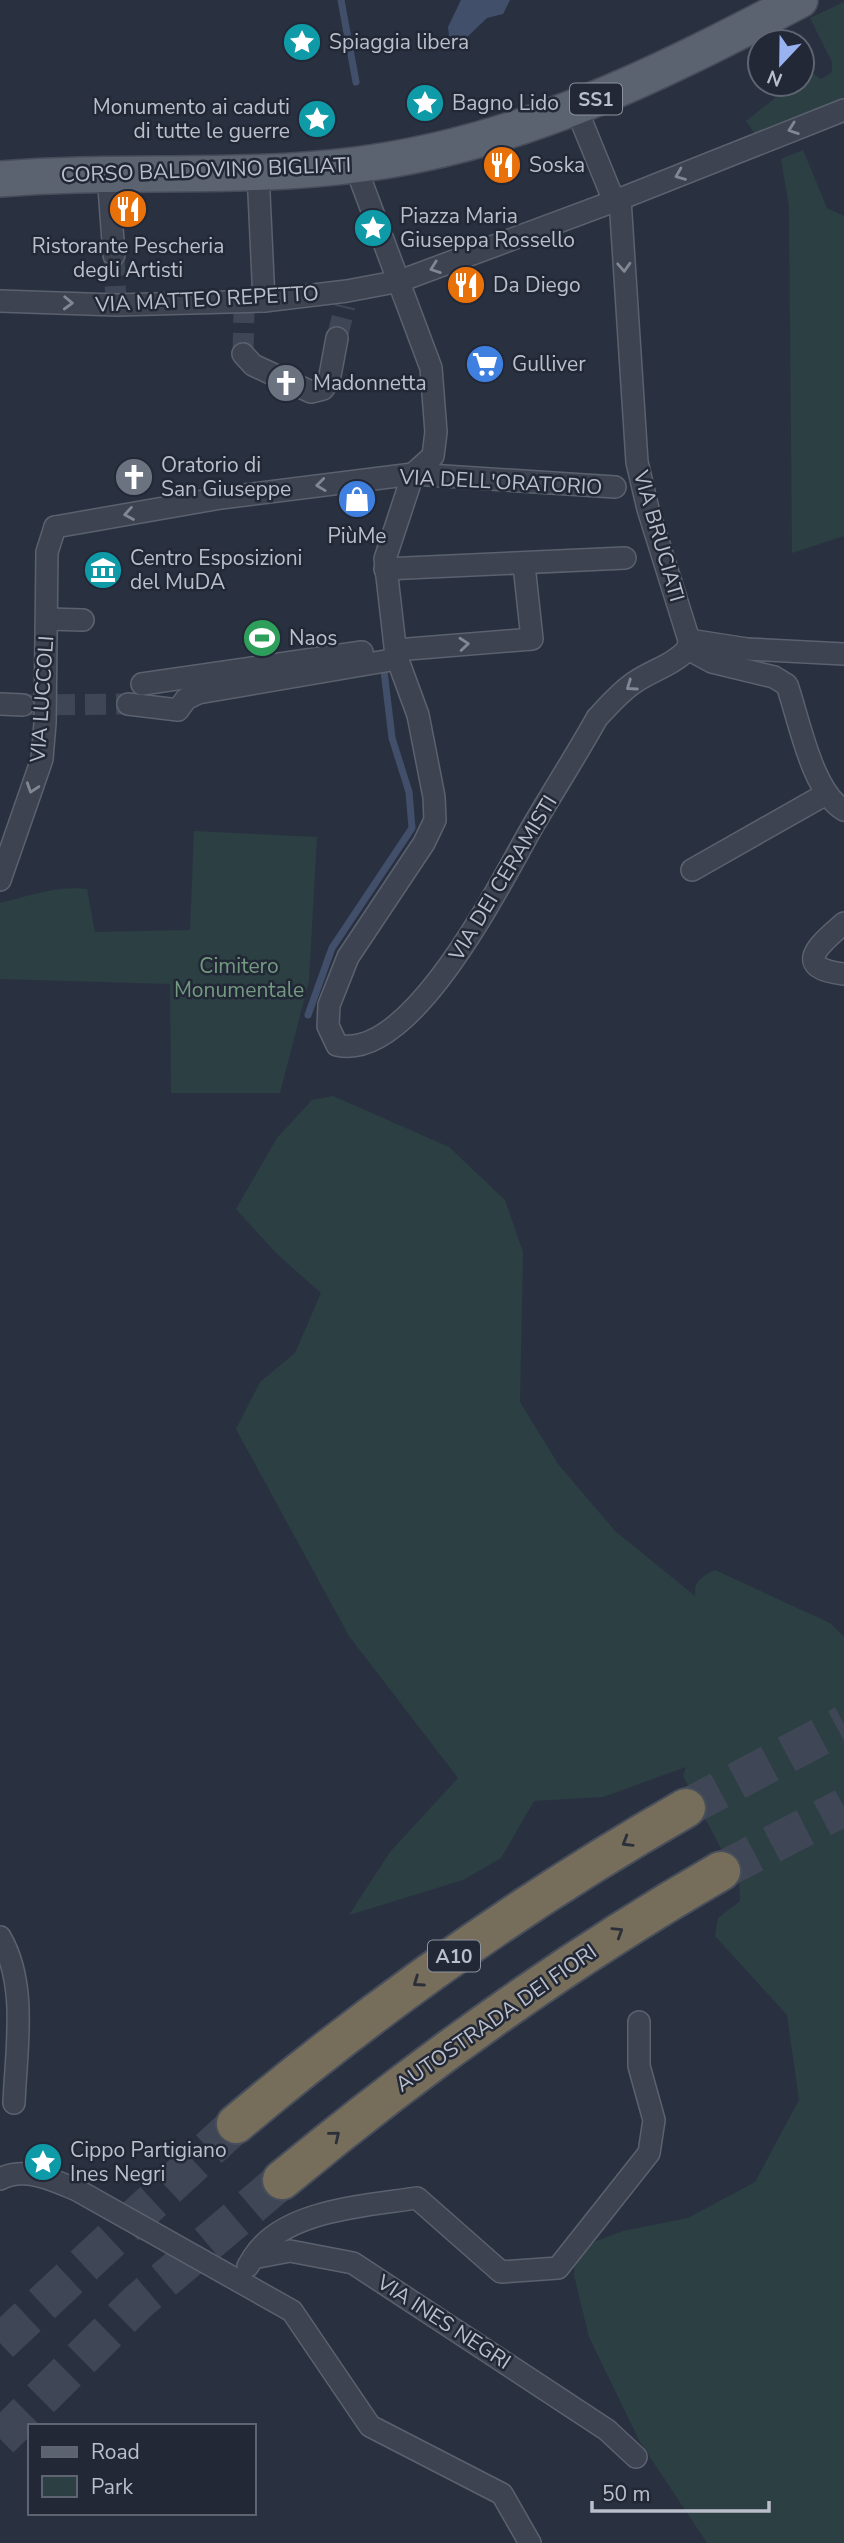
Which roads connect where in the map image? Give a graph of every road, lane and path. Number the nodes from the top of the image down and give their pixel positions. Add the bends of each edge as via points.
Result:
1 (800, 0) edge
2 (576, 108) junction
3 (844, 110) edge
4 (355, 165) junction
5 (258, 172) junction
6 (108, 174) junction
7 (0, 179) edge
8 (617, 200) junction
9 (114, 256) tunnel mouth
10 (400, 281) junction
11 (0, 301) edge
12 (250, 304) junction
13 (337, 338) tunnel mouth
14 (243, 354) dead end
15 (413, 474) junction
16 (615, 487) dead end
17 (51, 521) joint
18 (625, 558) dead end
19 (524, 565) junction
20 (385, 569) junction
21 (47, 619) junction
22 (83, 620) dead end
23 (689, 645) junction
24 (396, 652) junction
25 (844, 654) edge
26 (142, 684) tunnel mouth
27 (0, 704) edge
28 (128, 704) tunnel mouth
29 (23, 705) tunnel mouth
30 (826, 794) junction
31 (844, 810) edge
32 (692, 870) dead end
33 (0, 880) edge
34 (844, 923) edge
35 (844, 974) edge
36 (686, 1808) tunnel mouth
37 (721, 1871) tunnel mouth
38 (0, 1937) edge
39 (639, 2022) dead end
40 (14, 2103) dead end
41 (236, 2124) tunnel mouth
42 (6, 2176) edge
43 (282, 2180) tunnel mouth
44 (253, 2258) junction
45 (240, 2279) junction
46 (636, 2457) dead end
47 (530, 2543) edge

1 - 2 main road, CORSO BALDOVINO BIGLIATI / SS1 via 662,72
2 - 4 main road, CORSO BALDOVINO BIGLIATI / SS1 via 449,148
2 - 8 street, VIA BRUCIATI
3 -> 8 street, VIA MATTEO REPETTO
4 - 5 main road, CORSO BALDOVINO BIGLIATI / SS1
4 - 10 street
5 - 6 main road, CORSO BALDOVINO BIGLIATI / SS1
5 - 12 street
6 - 7 main road, CORSO BALDOVINO BIGLIATI / SS1
6 - 9 street
8 -> 10 street, VIA MATTEO REPETTO
8 -> 23 street, VIA BRUCIATI via 638,462
10 - 12 street, VIA MATTEO REPETTO via 346,299
10 - 15 street, VIA DEI CERAMISTI via 431,368 436,432 433,456
11 -> 12 street, VIA MATTEO REPETTO
13 - 14 street via 329,381 323,389 311,392 253,365
15 - 16 street, VIA DELL'ORATORIO
15 -> 17 street, VIA DELL'ORATORIO
15 - 20 street, VIA DEI CERAMISTI via 387,547
17 - 21 street, VIA LUCCOLI
18 - 19 street
19 - 20 street
24 -> 19 street via 532,639
20 - 24 street, VIA DEI CERAMISTI
21 - 22 street
21 -> 33 street, VIA LUCCOLI via 42,759
23 -> 24 street, VIA DEI CERAMISTI via 678,660 635,682 597,718 447,971 398,1021 367,1042 346,1047 337,1045 328,1026 329,1004 348,957 435,820 418,715
23 - 25 street
23 - 30 street via 712,662 774,677 787,685
24 - 26 street
24 - 28 street via 198,693 178,710
27 - 29 street
30 - 31 street
30 - 32 street
34 - 35 street via 813,956 821,970
36 -> 41 highway, A10 via 547,1892 459,1953 333,2045
43 -> 37 highway, AUTOSTRADA DEI FIORI via 366,2111 511,2004 605,1940
38 - 40 street via 8,1951 17,1993
39 - 44 street via 639,2066 654,2120 649,2153 558,2268 501,2272 417,2198 292,2223 263,2242
42 - 45 street via 41,2176 77,2190
44 - 45 street
44 - 46 street, VIA INES NEGRI via 290,2251 353,2263 607,2430
45 - 47 street via 292,2311 370,2426 502,2494

